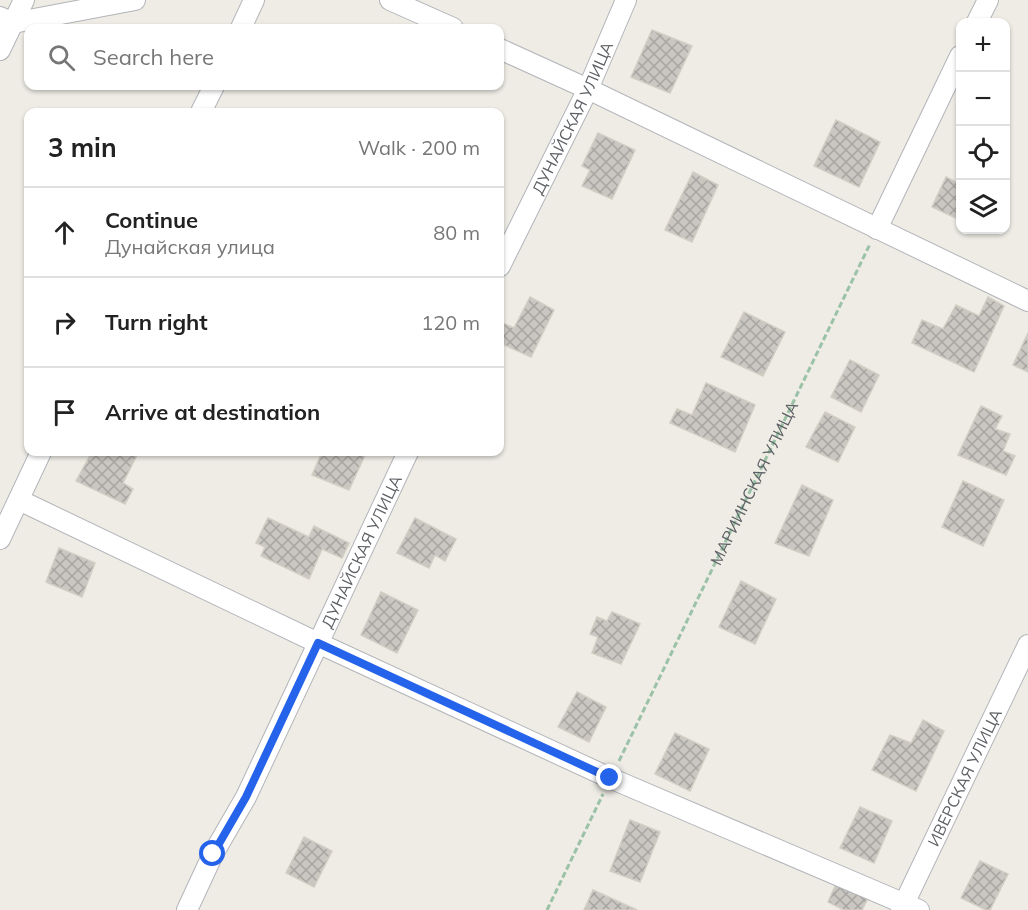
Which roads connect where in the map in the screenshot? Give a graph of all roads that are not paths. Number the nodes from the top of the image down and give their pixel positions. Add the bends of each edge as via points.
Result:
1 (24, 0) edge
2 (135, 0) edge
3 (254, 0) edge
4 (390, 0) edge
5 (626, 0) edge
6 (988, 0) edge
7 (979, 18) edge
8 (6, 20) edge
9 (242, 24) edge
10 (444, 24) edge
11 (0, 50) edge
12 (504, 51) edge
13 (956, 64) edge
14 (588, 89) junction
15 (212, 90) edge
16 (203, 108) edge
17 (877, 229) junction
18 (504, 258) edge
19 (1028, 301) edge
20 (39, 456) edge
21 (406, 456) edge
22 (19, 500) junction
23 (0, 539) edge
24 (318, 643) junction
25 (1028, 645) edge
26 (908, 908) edge
27 (187, 910) edge

1 - 8 street
2 - 8 street
3 - 9 street
4 - 10 street
5 - 14 street, ДУНАЙСКАЯ УЛИЦА
6 - 7 street
8 - 11 street
12 - 14 street
13 - 17 street
14 - 17 street
14 - 18 street, ДУНАЙСКАЯ УЛИЦА
15 - 16 street
17 - 19 street
20 - 22 street
21 - 24 street, ДУНАЙСКАЯ УЛИЦА
22 - 23 street
22 - 24 street
24 - 26 street via 610,778
24 - 27 street, ДУНАЙСКАЯ УЛИЦА via 246,797
25 - 26 street, ИВЕРСКАЯ УЛИЦА

